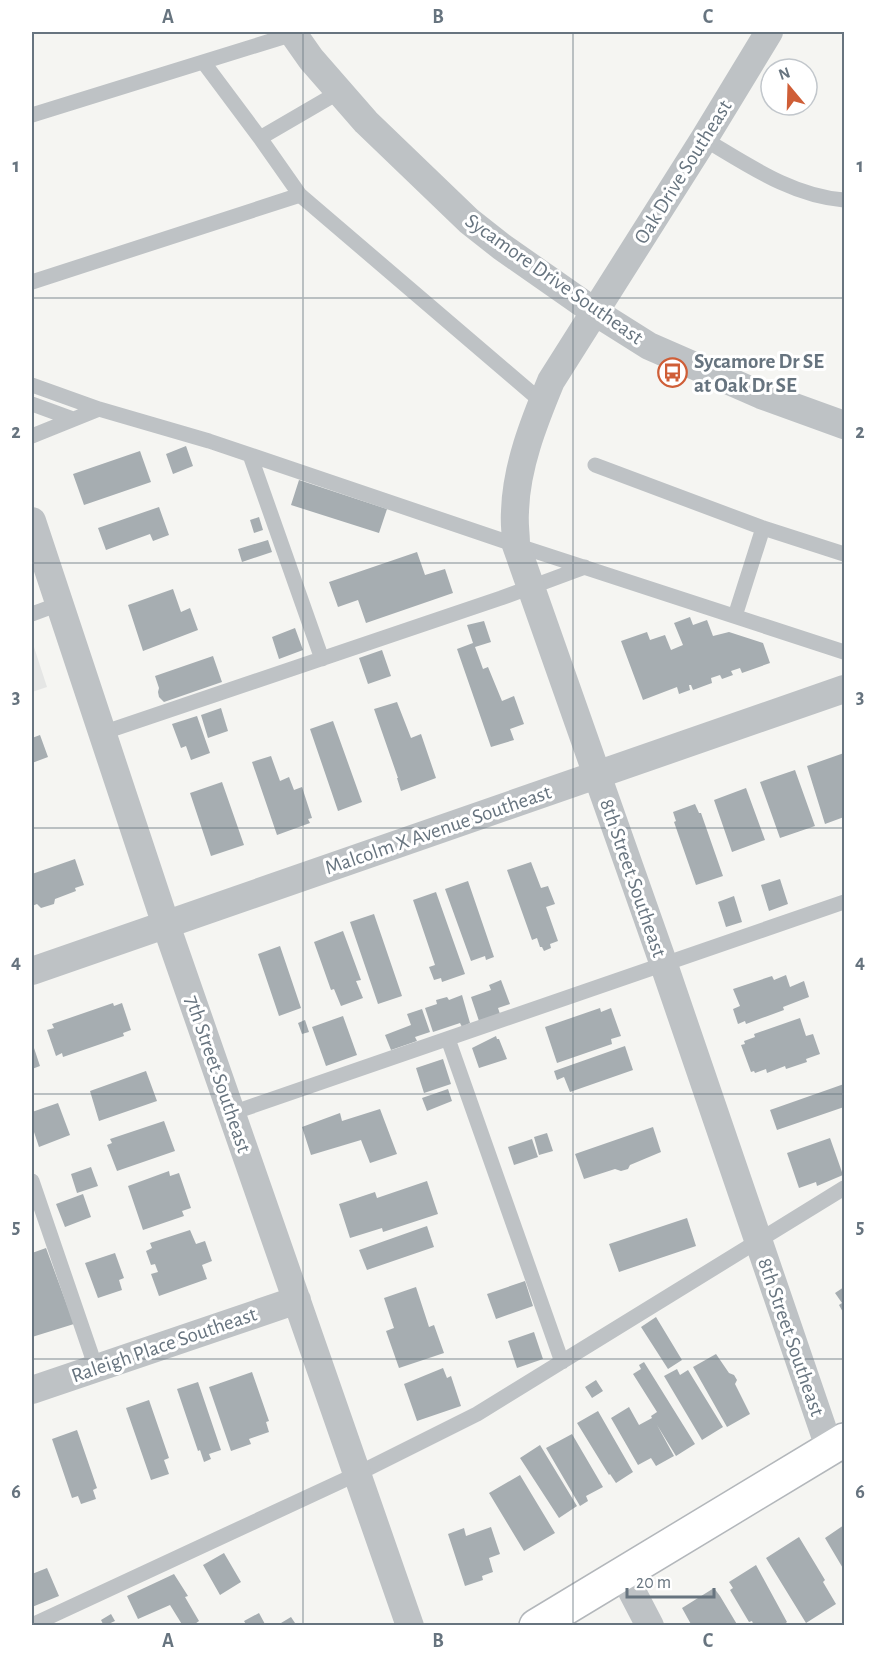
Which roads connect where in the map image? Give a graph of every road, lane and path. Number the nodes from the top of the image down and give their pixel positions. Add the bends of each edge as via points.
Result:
1 (769, 32) edge
2 (293, 33) edge
3 (204, 63) junction
4 (339, 92) junction
5 (32, 115) edge
6 (260, 138) junction
7 (704, 139) junction
8 (300, 195) junction
9 (844, 200) edge
10 (32, 282) edge
11 (595, 312) junction
12 (32, 385) edge
13 (542, 402) junction
14 (32, 404) edge
15 (99, 409) junction
16 (73, 419) junction
17 (844, 425) edge
18 (32, 436) edge
19 (250, 455) junction
20 (595, 465) dead end
21 (32, 521) edge
22 (763, 528) junction
23 (516, 545) junction
24 (844, 554) edge
25 (585, 567) junction
26 (532, 587) junction
27 (60, 604) junction
28 (32, 614) edge
29 (735, 616) junction
30 (844, 652) edge
31 (321, 659) junction
32 (844, 689) edge
33 (102, 733) junction
34 (597, 775) junction
35 (844, 902) edge
36 (166, 925) junction
37 (664, 965) junction
38 (32, 971) edge
39 (448, 1039) junction
40 (232, 1113) junction
41 (32, 1185) edge
42 (844, 1188) edge
43 (758, 1242) junction
44 (297, 1300) junction
45 (562, 1362) junction
46 (96, 1368) junction
47 (32, 1390) edge
48 (837, 1445) edge
49 (357, 1474) junction
50 (623, 1574) junction
51 (32, 1625) edge
52 (410, 1626) edge
53 (536, 1626) edge
54 (650, 1626) edge

1 - 7 street, Oak Drive Southeast
2 - 3 lane
2 - 4 street, Sycamore Drive Southeast
3 - 5 lane
3 - 6 lane
4 - 6 lane
4 - 11 street, Sycamore Drive Southeast via 469,221
6 - 8 lane
7 - 9 lane via 796,189
7 - 11 street, Oak Drive Southeast
8 - 10 lane
8 - 13 lane
11 - 13 street, 8th Street Southeast via 550,381
11 - 17 street, Sycamore Drive Southeast via 649,346 761,395
12 - 15 lane
13 - 23 street, 8th Street Southeast via 518,481 514,512
14 - 16 lane
15 - 16 lane
15 - 19 lane
16 - 18 lane
19 - 23 lane
19 - 31 lane
20 - 22 lane
21 - 27 street, 7th Street Southeast
22 - 24 lane
22 - 29 lane
23 - 25 lane
23 - 26 street, 8th Street Southeast
25 - 26 lane
25 - 29 lane
26 - 31 lane
26 - 34 street, 8th Street Southeast
27 - 28 lane
27 - 33 street, 7th Street Southeast
29 - 30 lane
31 - 33 lane
32 - 34 street, Malcolm X Avenue Southeast
33 - 36 street, 7th Street Southeast
34 - 36 street, Malcolm X Avenue Southeast
34 - 37 street, 8th Street Southeast
35 - 37 lane
36 - 38 street, Malcolm X Avenue Southeast
36 - 40 street, 7th Street Southeast
37 - 39 lane
37 - 43 street, 8th Street Southeast
39 - 40 lane
39 - 45 lane
40 - 44 street, 7th Street Southeast
41 - 46 lane
42 - 43 lane
43 - 45 lane
43 - 48 street, 8th Street Southeast
44 - 46 street, Raleigh Place Southeast
44 - 49 street, 7th Street Southeast
45 - 49 lane via 477,1414
46 - 47 street, Raleigh Place Southeast
48 - 50 main road
49 - 51 lane
49 - 52 street, 7th Street Southeast
50 - 53 main road
50 - 54 street

